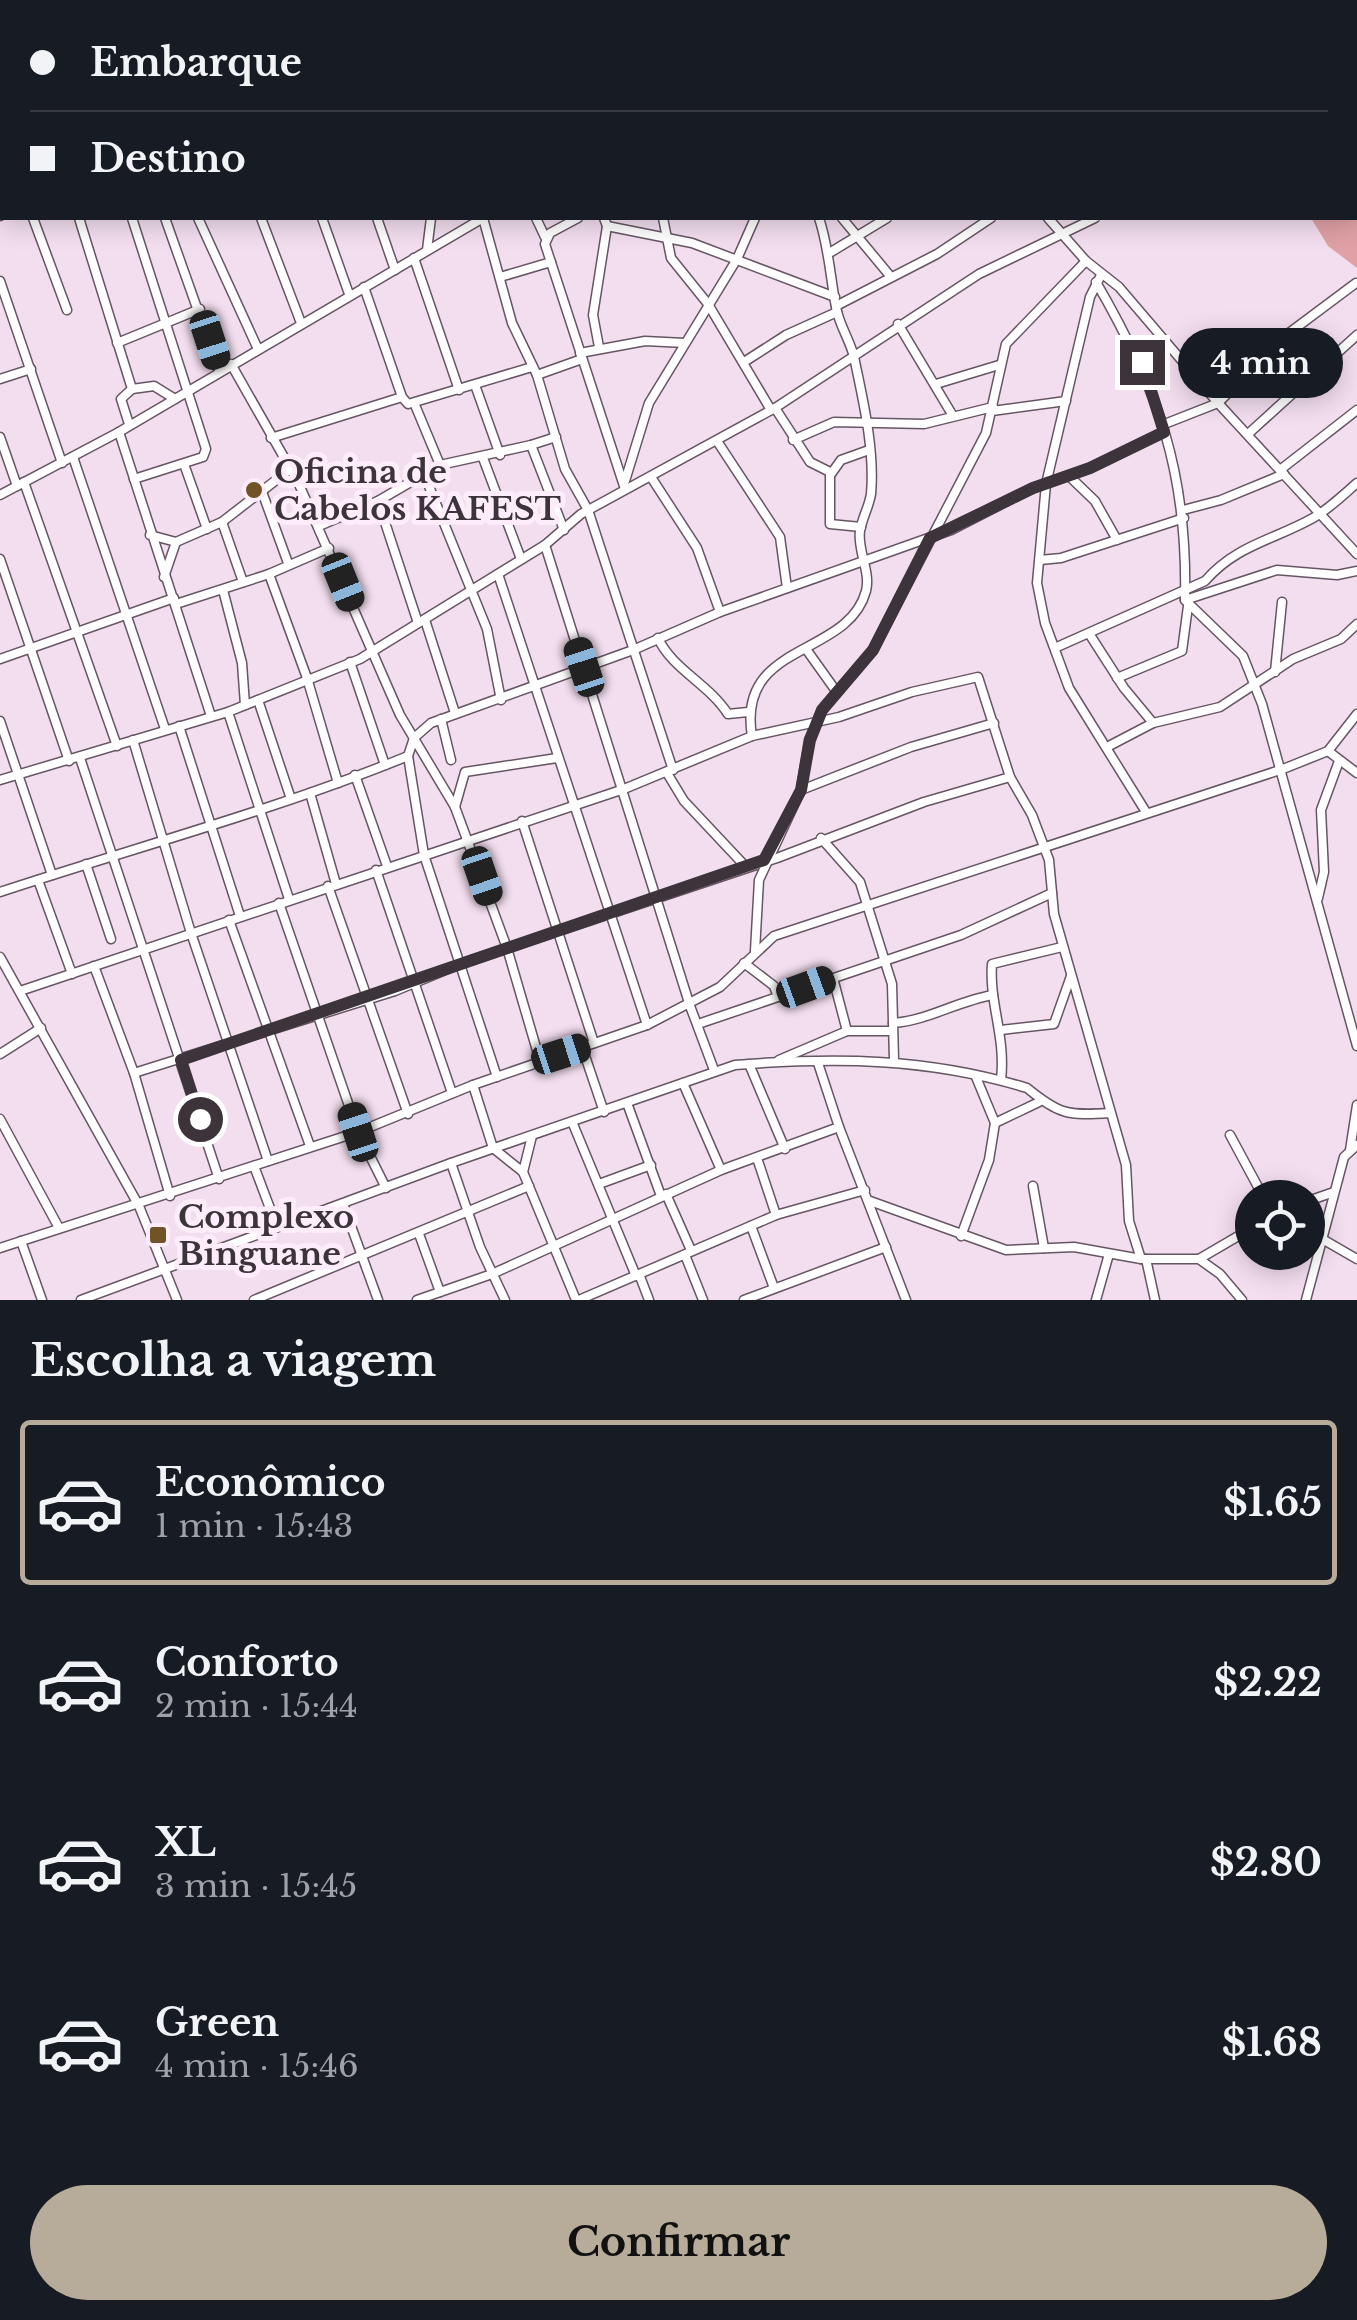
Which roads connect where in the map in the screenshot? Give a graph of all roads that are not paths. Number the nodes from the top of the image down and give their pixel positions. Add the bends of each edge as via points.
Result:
1 (34, 220) edge
2 (80, 220) edge
3 (133, 220) edge
4 (166, 220) edge
5 (199, 220) edge
6 (262, 220) edge
7 (323, 220) edge
8 (378, 220) edge
9 (431, 220) edge
10 (480, 220) edge
11 (484, 220) edge
12 (537, 220) edge
13 (575, 220) edge
14 (663, 220) edge
15 (754, 220) edge
16 (820, 220) edge
17 (844, 220) edge
18 (884, 220) edge
19 (988, 220) edge
20 (1050, 220) edge
21 (1090, 220) edge
22 (606, 222) edge
23 (1062, 232) junction
24 (859, 236) junction
25 (545, 237) junction
26 (664, 237) junction
27 (427, 250) junction
28 (831, 252) junction
29 (414, 258) junction
30 (737, 259) junction
31 (1086, 261) junction
32 (551, 262) junction
33 (395, 270) junction
34 (500, 277) junction
35 (891, 277) junction
36 (1099, 278) junction
37 (0, 281) edge
38 (1356, 283) edge
39 (364, 287) junction
40 (349, 294) junction
41 (708, 304) junction
42 (836, 305) junction
43 (200, 309) junction
44 (67, 310) dead end
45 (301, 323) junction
46 (165, 324) junction
47 (898, 324) junction
48 (1357, 334) edge
49 (116, 343) junction
50 (685, 343) junction
51 (598, 347) junction
52 (257, 348) junction
53 (854, 354) junction
54 (581, 356) junction
55 (744, 362) junction
56 (231, 364) junction
57 (1000, 365) junction
58 (30, 369) junction
59 (219, 370) junction
60 (534, 371) junction
61 (0, 378) edge
62 (936, 384) junction
63 (475, 385) junction
64 (132, 389) junction
65 (459, 390) junction
66 (186, 392) junction
67 (402, 397) junction
68 (174, 399) junction
69 (1066, 402) junction
70 (415, 404) junction
71 (1218, 404) junction
72 (773, 409) junction
73 (992, 409) junction
74 (1357, 410) edge
75 (953, 416) junction
76 (866, 421) junction
77 (129, 424) junction
78 (1163, 429) junction
79 (119, 432) junction
80 (1248, 434) junction
81 (556, 436) junction
82 (0, 437) edge
83 (271, 438) junction
84 (793, 440) junction
85 (717, 442) junction
86 (531, 445) junction
87 (869, 450) junction
88 (500, 455) junction
89 (73, 457) junction
90 (482, 458) junction
91 (62, 463) junction
92 (184, 464) junction
93 (440, 465) junction
94 (290, 470) junction
95 (1282, 472) junction
96 (424, 474) junction
97 (830, 474) junction
98 (1069, 476) junction
99 (651, 477) junction
100 (134, 479) junction
101 (20, 484) junction
102 (1046, 484) junction
103 (1357, 484) edge
104 (625, 487) junction
105 (261, 489) junction
106 (0, 495) edge
107 (378, 501) junction
108 (588, 510) junction
109 (1322, 513) junction
110 (1183, 514) junction
111 (222, 522) junction
112 (319, 526) junction
113 (861, 527) junction
114 (207, 530) junction
115 (564, 530) junction
116 (150, 535) junction
117 (930, 538) junction
118 (1117, 540) junction
119 (176, 542) junction
120 (545, 546) junction
121 (329, 548) junction
122 (1357, 554) edge
123 (520, 559) junction
124 (0, 560) edge
125 (864, 560) junction
126 (1040, 560) junction
127 (288, 563) junction
128 (1357, 570) edge
129 (269, 574) junction
130 (498, 574) junction
131 (164, 577) junction
132 (243, 582) junction
133 (787, 588) junction
134 (223, 590) junction
135 (470, 592) junction
136 (1186, 599) junction
137 (175, 601) junction
138 (1282, 602) dead end
139 (720, 612) junction
140 (126, 617) junction
141 (422, 622) junction
142 (1357, 624) edge
143 (76, 634) junction
144 (1090, 635) junction
145 (658, 638) junction
146 (1057, 647) junction
147 (30, 649) junction
148 (806, 649) junction
149 (634, 650) junction
150 (371, 652) junction
151 (0, 659) edge
152 (350, 662) junction
153 (584, 667) junction
154 (1275, 672) junction
155 (307, 678) junction
156 (1117, 678) junction
157 (536, 686) junction
158 (1256, 686) junction
159 (836, 691) junction
160 (258, 700) junction
161 (501, 700) junction
162 (245, 706) junction
163 (228, 712) junction
164 (748, 712) junction
165 (455, 714) junction
166 (1357, 714) edge
167 (212, 716) junction
168 (441, 719) junction
169 (0, 721) edge
170 (817, 722) junction
171 (994, 723) junction
172 (1153, 723) junction
173 (179, 726) junction
174 (166, 729) junction
175 (752, 736) junction
176 (414, 738) junction
177 (133, 740) junction
178 (116, 746) junction
179 (1107, 747) junction
180 (1328, 750) junction
181 (408, 756) junction
182 (80, 758) junction
183 (557, 758) junction
184 (451, 760) dead end
185 (69, 761) junction
186 (1339, 761) junction
187 (385, 765) junction
188 (1282, 770) junction
189 (670, 771) junction
190 (1357, 773) edge
191 (17, 774) junction
192 (355, 775) junction
193 (1010, 777) junction
194 (0, 780) edge
195 (338, 783) junction
196 (624, 790) junction
197 (801, 790) junction
198 (310, 793) junction
199 (292, 799) junction
200 (572, 805) junction
201 (456, 806) junction
202 (261, 808) junction
203 (1146, 812) junction
204 (522, 820) junction
205 (213, 823) junction
206 (821, 838) junction
207 (470, 839) junction
208 (162, 840) junction
209 (1046, 848) junction
210 (424, 855) junction
211 (110, 856) junction
212 (764, 860) junction
213 (86, 864) junction
214 (387, 866) junction
215 (746, 867) junction
216 (376, 870) junction
217 (52, 875) junction
218 (38, 880) junction
219 (332, 885) junction
220 (1, 889) edge
221 (1052, 893) junction
222 (656, 898) junction
223 (1318, 898) junction
224 (289, 900) junction
225 (279, 903) junction
226 (867, 906) junction
227 (608, 914) junction
228 (240, 916) junction
229 (230, 920) junction
230 (559, 930) junction
231 (190, 933) junction
232 (111, 939) dead end
233 (1062, 947) junction
234 (507, 948) junction
235 (143, 950) junction
236 (755, 951) junction
237 (0, 957) edge
238 (884, 958) junction
239 (744, 963) junction
240 (460, 964) junction
241 (94, 966) junction
242 (72, 974) junction
243 (1071, 976) junction
244 (833, 978) junction
245 (412, 981) junction
246 (20, 991) junction
247 (993, 995) junction
248 (778, 997) junction
249 (367, 1000) junction
250 (690, 1006) junction
251 (318, 1014) junction
252 (698, 1024) junction
253 (647, 1025) junction
254 (892, 1027) junction
255 (41, 1028) junction
256 (272, 1029) junction
257 (846, 1030) junction
258 (1001, 1030) junction
259 (594, 1043) junction
260 (230, 1044) junction
261 (582, 1048) junction
262 (1356, 1048) edge
263 (0, 1054) edge
264 (181, 1060) junction
265 (779, 1060) junction
266 (894, 1060) junction
267 (540, 1061) junction
268 (818, 1063) junction
269 (749, 1064) junction
270 (714, 1070) junction
271 (134, 1072) junction
272 (976, 1076) junction
273 (497, 1077) junction
274 (1001, 1080) junction
275 (683, 1083) junction
276 (473, 1085) junction
277 (452, 1093) junction
278 (1039, 1102) junction
279 (627, 1103) junction
280 (1357, 1104) edge
281 (604, 1112) junction
282 (1110, 1113) junction
283 (408, 1114) junction
284 (0, 1118) edge
285 (995, 1123) junction
286 (573, 1124) junction
287 (838, 1127) junction
288 (358, 1132) junction
289 (1230, 1135) dead end
290 (532, 1136) junction
291 (310, 1146) junction
292 (1354, 1147) edge
293 (493, 1148) junction
294 (785, 1149) junction
295 (757, 1158) junction
296 (268, 1160) junction
297 (451, 1162) junction
298 (651, 1165) junction
299 (254, 1166) junction
300 (720, 1170) junction
301 (523, 1172) junction
302 (219, 1178) junction
303 (1254, 1180) edge
304 (599, 1184) junction
305 (529, 1186) junction
306 (1033, 1186) dead end
307 (386, 1188) junction
308 (865, 1190) junction
309 (1334, 1192) junction
310 (664, 1195) junction
311 (1325, 1195) edge
312 (170, 1196) junction
313 (870, 1201) junction
314 (343, 1204) junction
315 (139, 1206) junction
316 (466, 1214) junction
317 (776, 1215) junction
318 (614, 1217) junction
319 (750, 1226) junction
320 (277, 1227) junction
321 (58, 1228) junction
322 (419, 1234) junction
323 (1325, 1235) edge
324 (961, 1236) junction
325 (1235, 1238) edge
326 (21, 1241) junction
327 (1325, 1241) edge
328 (554, 1246) junction
329 (886, 1247) junction
330 (0, 1248) edge
331 (1044, 1248) junction
332 (688, 1252) junction
333 (1109, 1254) junction
334 (362, 1258) junction
335 (1144, 1259) junction
336 (1199, 1259) junction
337 (1357, 1260) edge
338 (165, 1269) junction
339 (1315, 1270) edge
340 (492, 1274) junction
341 (637, 1275) junction
342 (774, 1288) junction
343 (440, 1292) junction
344 (42, 1300) edge
345 (80, 1300) edge
346 (177, 1300) edge
347 (254, 1300) edge
348 (378, 1300) edge
349 (417, 1300) edge
350 (506, 1300) edge
351 (578, 1300) edge
352 (649, 1300) edge
353 (703, 1300) edge
354 (744, 1300) edge
355 (906, 1300) edge
356 (1096, 1300) edge
357 (1155, 1300) edge
358 (1242, 1300) edge
359 (1306, 1300) edge

1 - 44 street
2 - 49 street
3 - 46 street
4 - 43 street
5 - 52 street
6 - 45 street
7 - 40 street
8 - 33 street
9 - 27 street
10 - 27 street
11 - 34 street
12 - 25 street
13 - 25 street
14 - 26 street
15 - 30 street
16 - 28 street
17 - 24 street
18 - 24 street
19 - 35 street
20 - 23 street
21 - 23 street
22 - 26 street
22 - 51 street via 593,315
23 - 31 street
23 - 47 street
24 - 28 street
24 - 35 street
25 - 32 street
26 - 30 street
26 - 41 street via 676,266
27 - 29 street
28 - 42 street
29 - 33 street
29 - 65 street
30 - 41 street
30 - 42 street
31 - 36 street
31 - 57 street via 1016,332
32 - 34 street
32 - 54 street
33 - 39 street
34 - 60 street
35 - 42 street
36 - 69 street
36 - 71 street via 1118,287
36 - 78 street via 1142,362
37 - 58 street
38 - 71 street via 1286,336
39 - 40 street
39 - 67 street
40 - 45 street
41 - 50 street
41 - 55 street
42 - 53 street
42 - 55 street
43 - 46 street
43 - 59 street
45 - 52 street
46 - 49 street
46 - 66 street
47 - 53 street
47 - 62 street
48 - 80 street
49 - 64 street
50 - 51 street
50 - 104 street via 648,403
51 - 54 street
52 - 56 street
53 - 72 street
53 - 76 street
54 - 60 street
54 - 104 street
55 - 72 street
56 - 59 street
56 - 83 street
57 - 62 street
57 - 73 street
58 - 61 street
58 - 91 street
59 - 66 street
60 - 63 street
60 - 81 street
62 - 75 street
63 - 65 street
63 - 88 street
64 - 68 street via 154,386
64 - 77 street via 121,398
65 - 70 street
66 - 68 street
66 - 92 street via 206,449 204,457
67 - 70 street
67 - 83 street
68 - 77 street
69 - 73 street
69 - 102 street
70 - 93 street
71 - 78 street
71 - 80 street
72 - 84 street
72 - 85 street
73 - 75 street
73 - 117 street
74 - 95 street
75 - 76 street via 924,424
76 - 84 street via 834,422
76 - 87 street
77 - 79 street
78 - 98 street
78 - 110 street
79 - 89 street
79 - 100 street
80 - 95 street
81 - 86 street
81 - 108 street
82 - 101 street
83 - 94 street
84 - 97 street
85 - 99 street
85 - 133 street via 780,537
86 - 88 street
86 - 115 street
87 - 97 street via 841,460
87 - 113 street via 871,495
88 - 90 street
89 - 91 street
89 - 140 street
90 - 93 street
90 - 123 street
91 - 101 street
92 - 100 street
92 - 114 street
93 - 96 street
94 - 105 street
94 - 112 street
95 - 109 street
95 - 110 street
96 - 107 street
96 - 135 street
97 - 113 street via 827,519 833,526
98 - 102 street
98 - 118 street via 1095,501
99 - 104 street
99 - 139 street via 697,548
100 - 116 street
101 - 106 street
101 - 143 street
102 - 117 street
102 - 126 street
103 - 109 street
104 - 108 street
105 - 111 street
105 - 127 street
107 - 112 street
107 - 141 street
108 - 115 street
108 - 149 street
109 - 122 street
109 - 136 street via 1248,544
110 - 118 street
110 - 136 street
111 - 114 street
111 - 132 street
112 - 121 street
113 - 125 street
114 - 119 street
115 - 120 street
116 - 119 street
116 - 131 street
117 - 125 street
117 - 159 street via 873,650
118 - 126 street
119 - 131 street
120 - 123 street
120 - 153 street
121 - 127 street
121 - 150 street
123 - 130 street
124 - 147 street
125 - 133 street
125 - 148 street via 862,600
126 - 146 street via 1040,607
127 - 129 street
128 - 136 street via 1276,570
129 - 132 street
129 - 155 street
130 - 135 street
130 - 157 street
131 - 137 street
132 - 134 street
133 - 139 street
134 - 137 street
134 - 162 street
135 - 141 street
135 - 161 street via 487,629
136 - 144 street
136 - 156 street via 1182,651
136 - 158 street via 1237,648
137 - 140 street
137 - 167 street
138 - 154 street
139 - 145 street
140 - 143 street
140 - 174 street
141 - 150 street
141 - 165 street
142 - 154 street
143 - 147 street
143 - 178 street
144 - 146 street
144 - 156 street
145 - 149 street
145 - 164 street via 728,714
146 - 179 street via 1069,688
147 - 151 street
147 - 185 street
148 - 159 street
148 - 164 street via 762,678
149 - 153 street
149 - 189 street
150 - 152 street
150 - 176 street
152 - 155 street
152 - 187 street
153 - 157 street
153 - 196 street
154 - 158 street
155 - 160 street
155 - 195 street
156 - 172 street
157 - 161 street
157 - 183 street
158 - 172 street via 1220,708
158 - 188 street
159 - 170 street
160 - 162 street
160 - 199 street
161 - 165 street
162 - 163 street
163 - 167 street
163 - 202 street
164 - 175 street
165 - 168 street
166 - 180 street
167 - 173 street
168 - 176 street
168 - 184 street
169 - 191 street
170 - 171 street via 978,677
170 - 175 street
170 - 197 street
171 - 193 street
171 - 197 street
172 - 179 street
173 - 174 street
173 - 205 street
174 - 177 street
175 - 189 street
176 - 181 street
176 - 201 street
177 - 178 street
177 - 208 street
178 - 182 street
179 - 203 street
180 - 186 street
180 - 188 street
181 - 187 street
181 - 210 street
182 - 185 street
182 - 211 street
183 - 200 street
183 - 201 street via 465,772
185 - 191 street
186 - 190 street
186 - 223 street via 1321,810 1324,872
187 - 192 street
188 - 203 street
188 - 223 street
189 - 196 street
189 - 215 street via 684,800
191 - 194 street
191 - 217 street
192 - 195 street
192 - 214 street
193 - 206 street
193 - 209 street
195 - 198 street
196 - 200 street
196 - 222 street
197 - 212 street
198 - 199 street
198 - 219 street
199 - 202 street
200 - 204 street
200 - 227 street
201 - 207 street
202 - 205 street
202 - 224 street
203 - 209 street
204 - 207 street
204 - 230 street
205 - 208 street
205 - 228 street
206 - 212 street
206 - 226 street via 858,877
207 - 210 street
207 - 234 street
208 - 211 street
208 - 231 street
209 - 221 street
209 - 226 street
210 - 214 street
210 - 240 street
211 - 213 street
211 - 235 street
212 - 215 street
212 - 236 street
213 - 217 street
213 - 232 street
214 - 216 street
215 - 222 street
216 - 219 street
216 - 245 street
217 - 218 street
218 - 220 street
218 - 242 street
219 - 224 street
219 - 249 street
221 - 233 street
221 - 238 street via 961,935
222 - 227 street
222 - 250 street
223 - 262 street
224 - 225 street
225 - 228 street
225 - 251 street
226 - 236 street via 774,936
226 - 238 street
227 - 230 street
227 - 253 street
228 - 229 street
229 - 231 street
229 - 256 street
230 - 234 street
230 - 259 street
231 - 235 street
231 - 260 street
233 - 243 street
233 - 247 street via 992,964
234 - 240 street
234 - 267 street
235 - 241 street
235 - 264 street
236 - 239 street
237 - 246 street
238 - 244 street
238 - 254 street
239 - 248 street
239 - 250 street
240 - 245 street
240 - 273 street
241 - 242 street
241 - 271 street
242 - 246 street
243 - 258 street via 1054,1024
243 - 282 street
244 - 248 street
244 - 257 street
245 - 249 street
245 - 277 street
246 - 255 street
247 - 254 street
247 - 258 street
248 - 252 street
249 - 251 street
249 - 283 street
250 - 252 street
250 - 253 street
251 - 256 street
251 - 288 street
252 - 270 street
253 - 259 street
254 - 257 street
254 - 266 street
255 - 263 street
255 - 315 street
256 - 260 street
256 - 291 street
257 - 265 street
258 - 274 street
259 - 261 street
260 - 264 street
260 - 296 street
261 - 267 street
261 - 281 street
264 - 271 street
264 - 302 street
265 - 268 street
265 - 269 street
266 - 268 street
266 - 272 street
267 - 273 street
268 - 287 street
269 - 270 street
269 - 294 street
270 - 275 street
271 - 312 street
272 - 274 street
272 - 285 street
273 - 276 street
274 - 278 street via 1027,1088
275 - 279 street
275 - 300 street
276 - 277 street
276 - 293 street
277 - 283 street
278 - 282 street via 1065,1112
278 - 285 street
279 - 281 street
279 - 298 street
280 - 292 street
281 - 286 street
282 - 335 street via 1126,1165 1129,1220
283 - 288 street
284 - 321 street
285 - 324 street
286 - 290 street
286 - 304 street
287 - 294 street
287 - 308 street
288 - 291 street
288 - 307 street
289 - 303 street
290 - 293 street
290 - 301 street
291 - 296 street
292 - 309 street
293 - 297 street
293 - 301 street
294 - 295 street
295 - 300 street
295 - 317 street
296 - 299 street
297 - 307 street
297 - 316 street
298 - 304 street
298 - 310 street
299 - 302 street
299 - 320 street
300 - 310 street
301 - 305 street
302 - 312 street
304 - 318 street
305 - 316 street
305 - 328 street
306 - 331 street
307 - 314 street
308 - 313 street
308 - 317 street
309 - 311 street
309 - 323 street
310 - 318 street
310 - 332 street
312 - 315 street
313 - 324 street
313 - 329 street
314 - 320 street
314 - 334 street
315 - 321 street
315 - 338 street
316 - 322 street
316 - 340 street
317 - 319 street
318 - 328 street
318 - 341 street
319 - 332 street
319 - 342 street
320 - 338 street
321 - 326 street
322 - 334 street
322 - 343 street
324 - 331 street via 1006,1250
325 - 336 street
326 - 330 street
326 - 344 street
327 - 337 street
328 - 340 street
328 - 351 street
329 - 342 street
329 - 355 street
331 - 333 street
332 - 341 street
332 - 353 street
333 - 335 street
333 - 356 street
334 - 347 street
334 - 348 street
335 - 336 street
335 - 357 street
336 - 358 street
338 - 345 street
338 - 346 street
339 - 359 street
340 - 343 street
340 - 350 street
341 - 351 street
341 - 352 street
342 - 354 street
343 - 349 street

